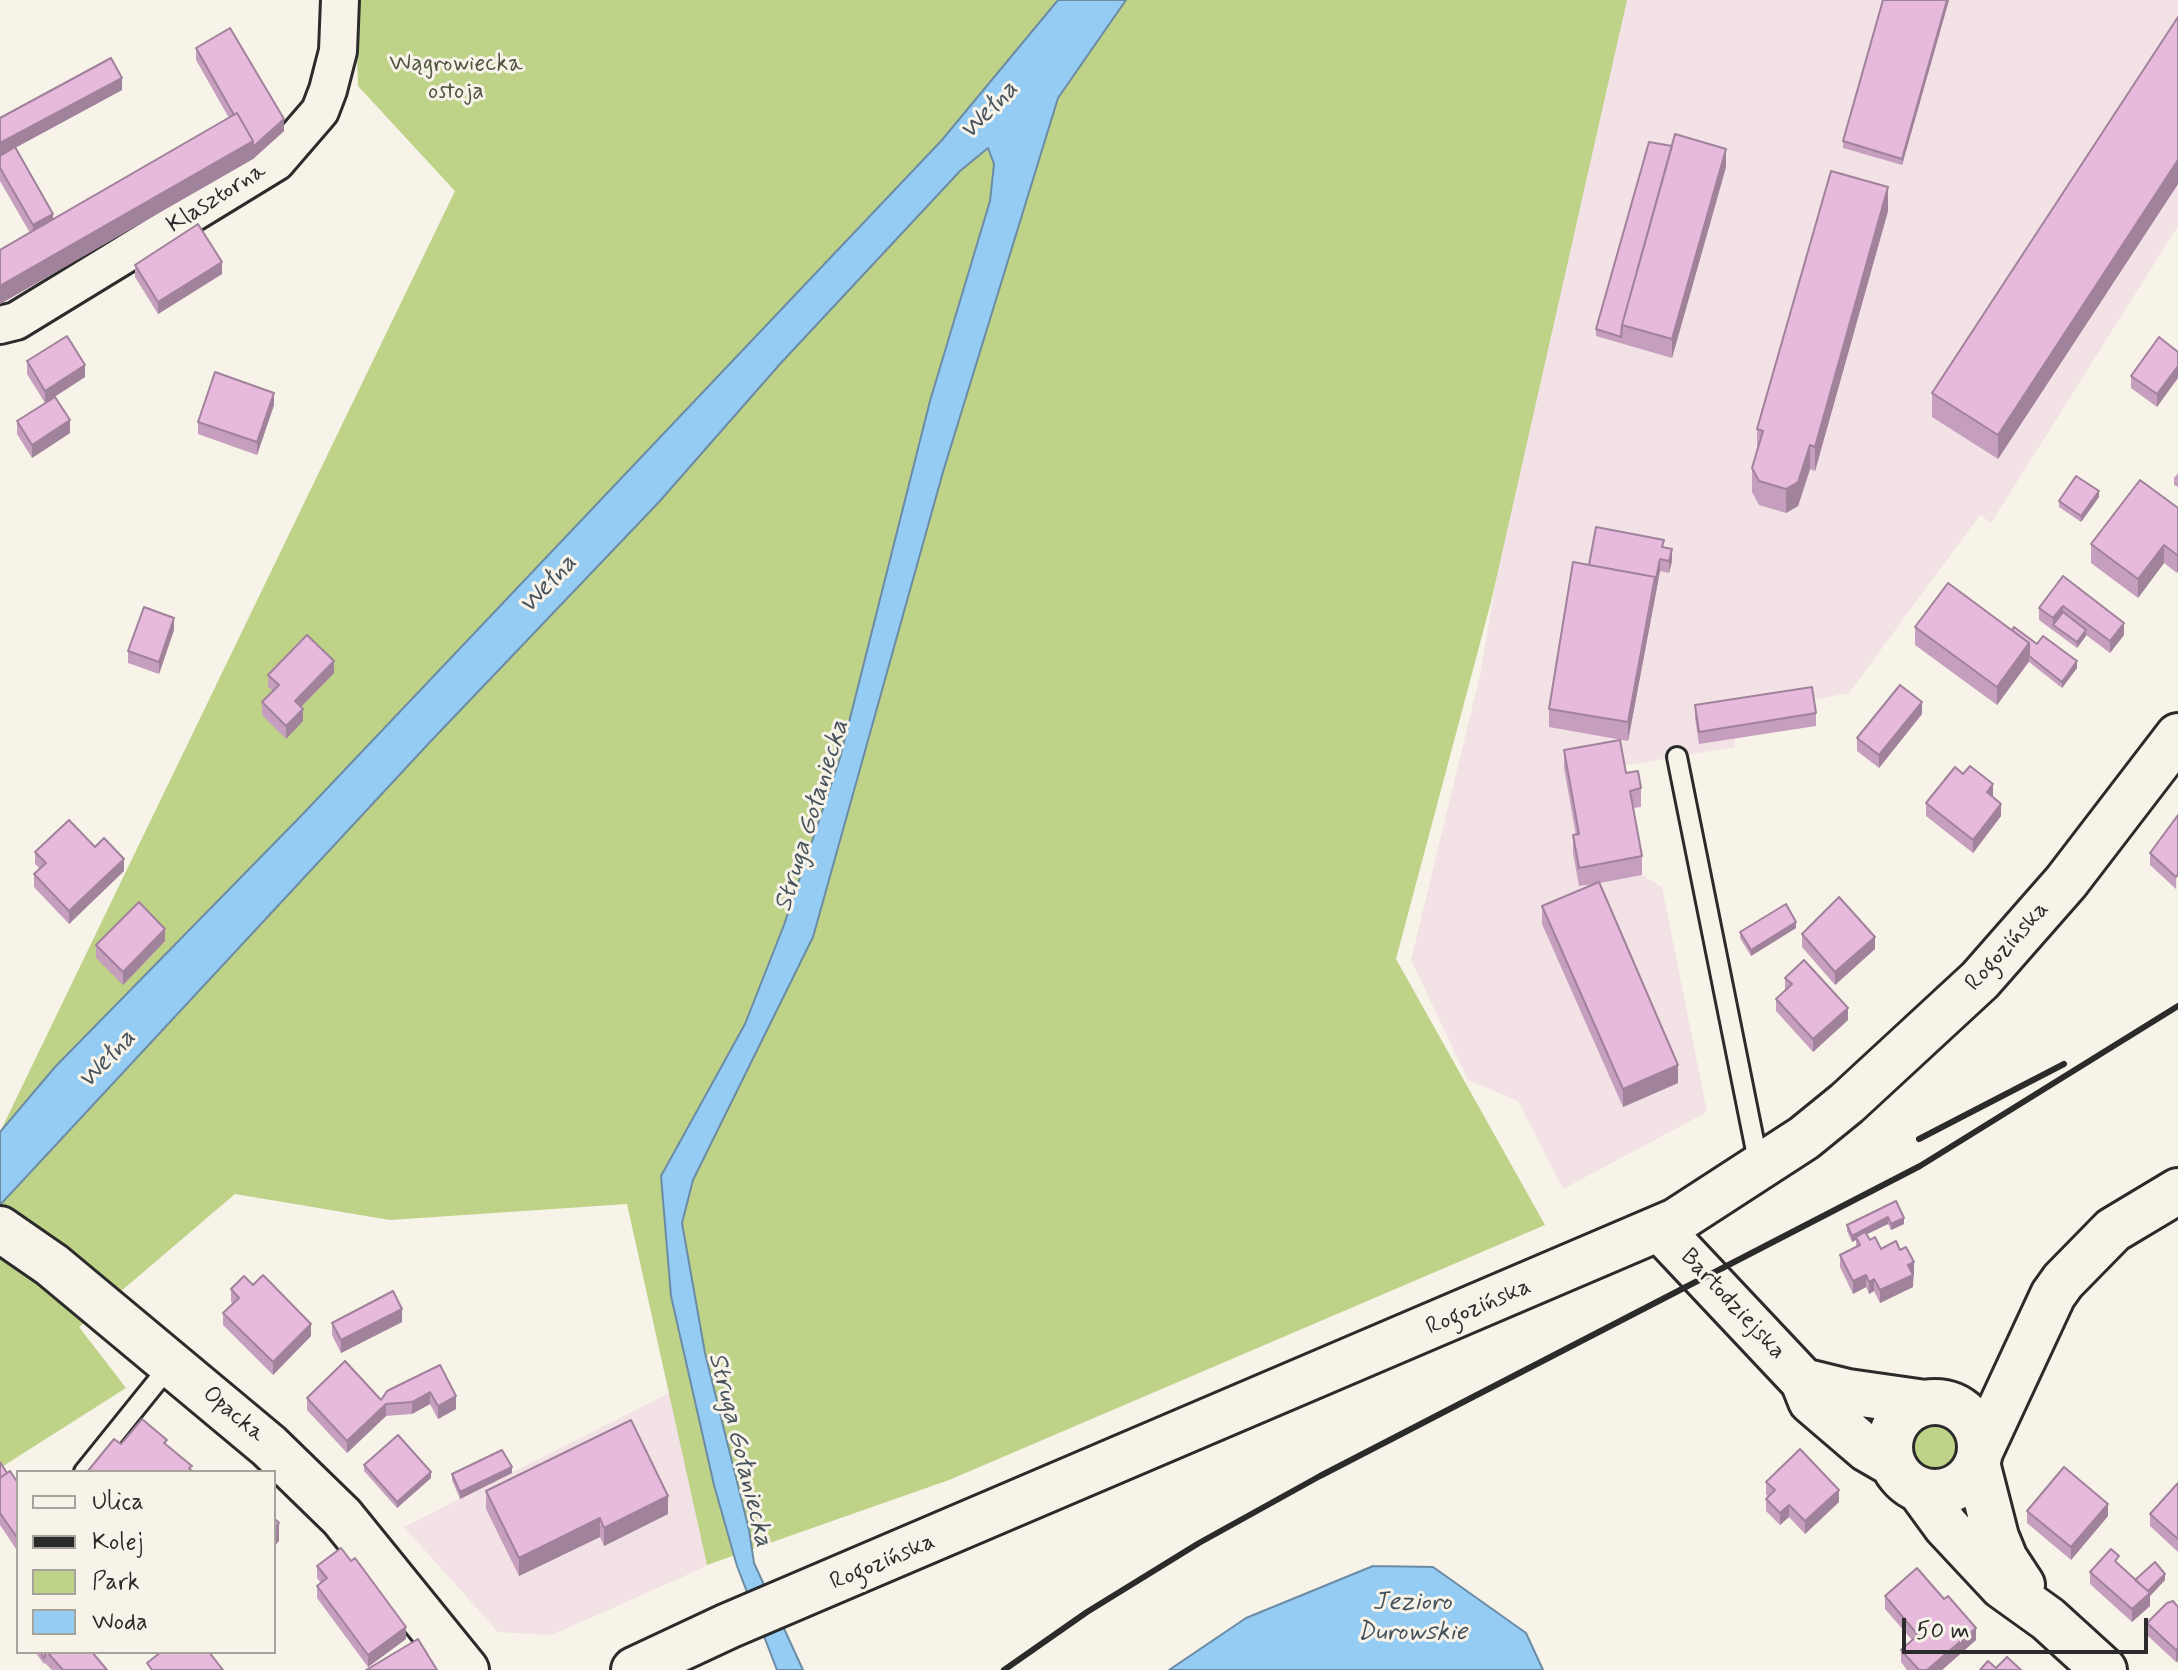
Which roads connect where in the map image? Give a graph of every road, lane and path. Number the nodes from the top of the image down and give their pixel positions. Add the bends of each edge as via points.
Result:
1 (340, 0) edge
2 (0, 325) edge
3 (2178, 736) edge
4 (1677, 757) dead end
5 (1760, 1169) junction
6 (2178, 1191) edge
7 (0, 1229) edge
8 (1660, 1229) junction
9 (171, 1364) junction
10 (1803, 1381) junction
11 (2012, 1381) junction
12 (1940, 1404) junction
13 (1979, 1458) junction
14 (86, 1470) edge
15 (1906, 1476) junction
16 (2048, 1619) junction
17 (466, 1670) edge
18 (634, 1670) edge
19 (2104, 1670) edge

1 - 2 street, Klasztorna via 338,51 320,111 276,162 29,313
3 - 5 street, Rogozińska via 2066,882 1980,980 1847,1103
4 - 5 lane
5 - 8 street, Rogozińska
6 - 11 street via 2113,1230 2075,1266 2053,1295
7 - 9 street, Opacka
8 - 10 street, Bartodziejska
8 - 18 street, Rogozińska
9 - 14 lane
9 - 17 street, Opacka via 269,1446 342,1517
10 - 12 street, Bartodziejska
10 - 15 street, Bartodziejska via 1811,1401 1829,1420
11 - 12 street
11 - 13 street
12 - 13 street via 1969,1416 1977,1429
12 - 15 street via 1910,1409 1892,1433
13 - 15 street via 1959,1484 1933,1492
13 - 16 street, Bartodziejska via 2005,1559
15 - 16 street, Bartodziejska via 2002,1586
16 - 19 street, Bartodziejska

